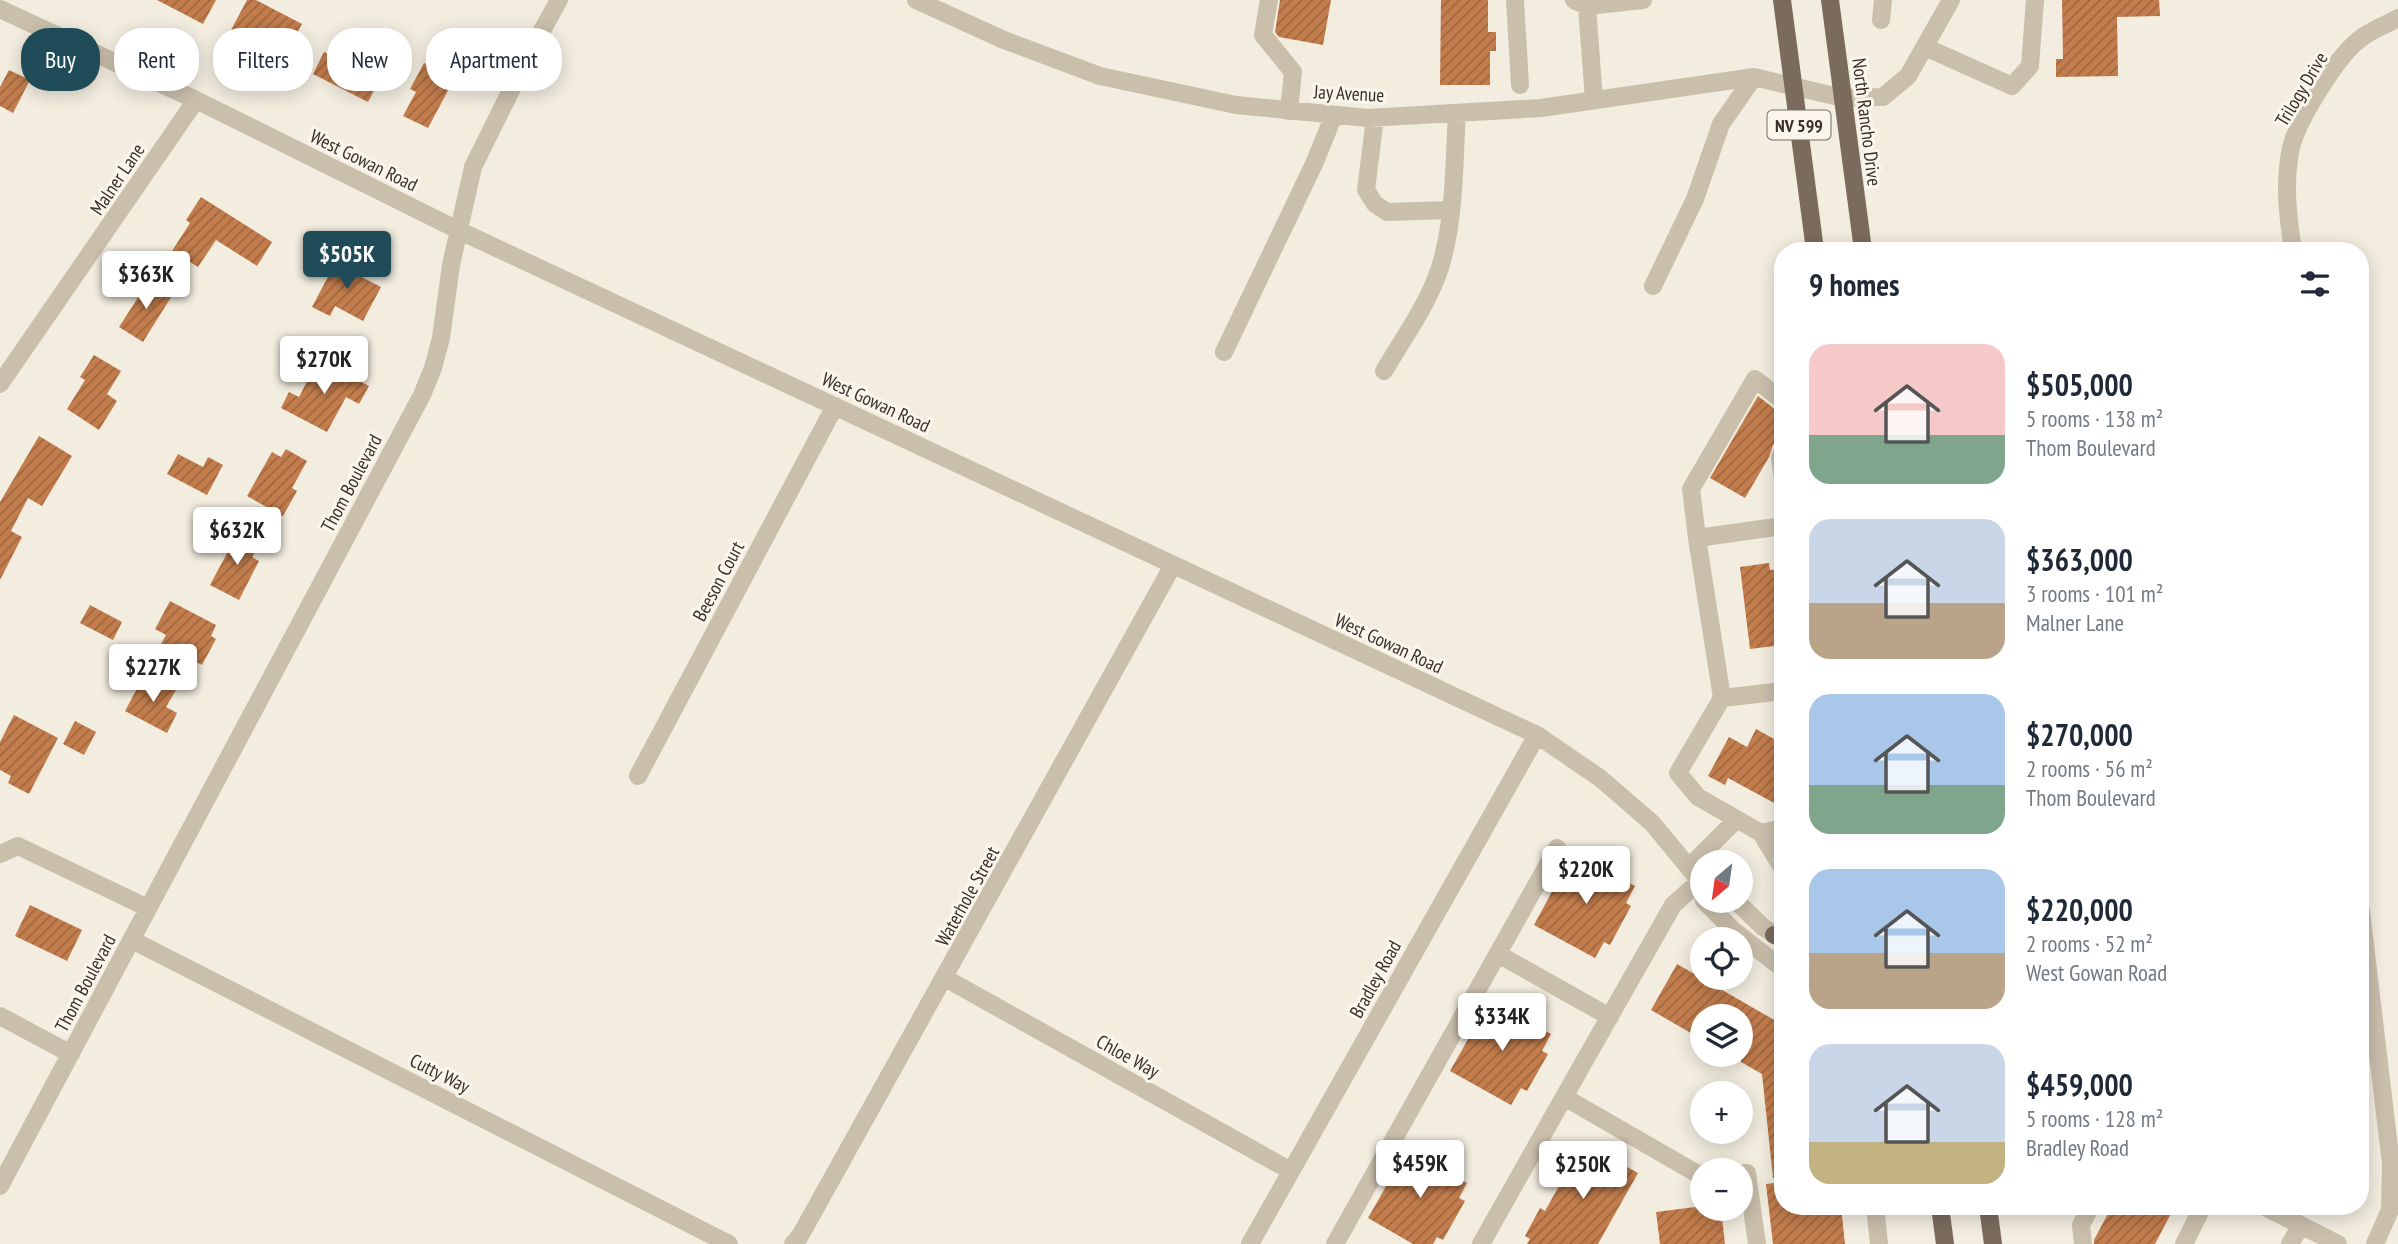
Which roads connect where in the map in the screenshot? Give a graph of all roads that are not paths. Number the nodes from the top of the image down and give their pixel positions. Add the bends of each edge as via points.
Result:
1 (559, 0) edge
2 (916, 0) edge
3 (1269, 0) edge
4 (1515, 0) edge
5 (1643, 0) edge
6 (1782, 0) edge
7 (1830, 0) edge
8 (1883, 0) edge
9 (1951, 0) edge
10 (2035, 0) edge
11 (1581, 3) edge
12 (0, 9) edge
13 (2398, 18) edge
14 (1881, 20) dead end
15 (1925, 47) junction
16 (1754, 77) junction
17 (1520, 85) dead end
18 (1794, 87) junction
19 (1843, 98) junction
20 (196, 100) junction
21 (1594, 100) junction
22 (1289, 111) junction
23 (1457, 113) junction
24 (1334, 115) junction
25 (1375, 118) junction
26 (1450, 209) junction
27 (458, 230) junction
28 (1814, 242) edge
29 (1862, 242) edge
30 (2292, 242) edge
31 (1653, 286) dead end
32 (1224, 352) dead end
33 (1384, 371) dead end
34 (4, 373) edge
35 (1774, 394) edge
36 (835, 406) junction
37 (1774, 527) edge
38 (1697, 538) junction
39 (1172, 565) junction
40 (1774, 692) edge
41 (1722, 698) junction
42 (1537, 735) junction
43 (638, 776) dead end
44 (1737, 820) junction
45 (1774, 830) edge
46 (1761, 833) junction
47 (1557, 848) dead end
48 (1720, 850) edge
49 (0, 854) edge
50 (1774, 854) edge
51 (1690, 872) edge
52 (1690, 893) edge
53 (148, 908) junction
54 (1721, 914) edge
55 (1752, 914) edge
56 (1774, 932) edge
57 (132, 940) junction
58 (1497, 954) junction
59 (1774, 962) edge
60 (945, 978) junction
61 (2369, 978) edge
62 (0, 1016) edge
63 (1610, 1017) junction
64 (71, 1054) junction
65 (1564, 1097) junction
66 (1690, 1170) edge
67 (1291, 1171) junction
68 (0, 1186) edge
69 (1876, 1215) edge
70 (1941, 1215) edge
71 (1989, 1215) edge
72 (2086, 1215) edge
73 (2198, 1215) edge
74 (2282, 1215) edge
75 (1753, 1216) edge
76 (2301, 1224) junction
77 (729, 1244) edge
78 (793, 1244) edge
79 (1250, 1244) edge
80 (1335, 1244) edge
81 (1481, 1244) edge
82 (1757, 1244) edge
83 (1879, 1244) edge
84 (1945, 1244) edge
85 (1993, 1244) edge
86 (2082, 1244) edge
87 (2183, 1244) edge
88 (2290, 1244) edge
89 (2338, 1244) edge
90 (2375, 1244) edge

1 - 27 street, Thom Boulevard via 473,167
2 - 22 street, Jay Avenue via 1100,76 1236,106
3 - 22 street via 1263,35 1293,72
4 - 17 street
5 - 11 street
6 - 18 main road, NV 599
7 - 19 main road, North Rancho Drive / NV 599
8 - 14 street
9 - 15 street, Jay Avenue
10 - 15 street via 2030,66 2012,86
11 - 21 street
12 - 20 street, West Gowan Road
13 - 30 street, Trilogy Drive via 2359,39 2334,68 2301,121 2290,151 2286,201
15 - 19 street, Jay Avenue via 1908,76 1883,97
16 - 18 street, Jay Avenue
16 - 21 street, Jay Avenue
16 - 31 street via 1721,124 1695,199
18 - 19 street, Jay Avenue
18 - 28 main road, NV 599
19 - 29 main road, North Rancho Drive / NV 599
20 - 27 street, West Gowan Road
20 - 34 street, Malner Lane
21 - 23 street, Jay Avenue
22 - 24 street, Jay Avenue
23 - 25 street, Jay Avenue
23 - 26 street
24 - 25 street, Jay Avenue
24 - 32 street
25 - 26 street via 1366,190 1375,204 1387,212
26 - 33 street via 1443,258 1429,294
27 - 36 street, West Gowan Road
27 - 53 street, Thom Boulevard via 441,338 422,395
35 - 38 street via 1755,379 1691,489
36 - 39 street, West Gowan Road
36 - 43 street, Beeson Court
37 - 38 street
38 - 41 street
39 - 42 street, West Gowan Road
39 - 60 street, Waterhole Street
40 - 41 street
41 - 44 street via 1678,773 1698,797
42 - 51 street, West Gowan Road via 1601,778 1653,822
42 - 67 street, Bradley Road
44 - 46 street
44 - 48 street
45 - 46 street
46 - 50 street
47 - 58 street
49 - 53 street via 18,846
52 - 63 street via 1673,905
53 - 57 street, Thom Boulevard
54 - 59 street, West Gowan Road via 1733,930
55 - 56 street
57 - 64 street, Thom Boulevard
57 - 77 street, Cutty Way
58 - 63 street
58 - 80 street
60 - 67 street, Chloe Way
60 - 78 street, Waterhole Street
61 - 90 street via 2391,1164 2390,1210
62 - 64 street
63 - 65 street
64 - 68 street, Thom Boulevard
65 - 66 street
65 - 81 street
67 - 79 street, Bradley Road
69 - 83 street
70 - 84 main road
71 - 85 main road
72 - 86 street via 2081,1225
73 - 87 street
74 - 76 street
75 - 82 street
76 - 88 street
76 - 89 street

